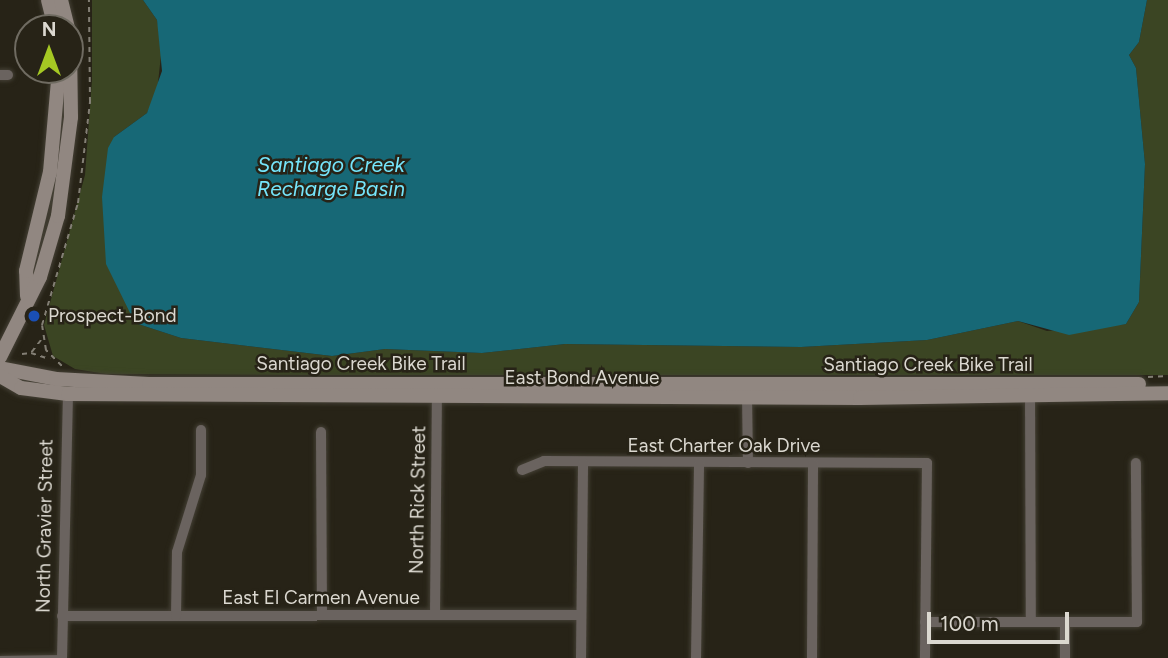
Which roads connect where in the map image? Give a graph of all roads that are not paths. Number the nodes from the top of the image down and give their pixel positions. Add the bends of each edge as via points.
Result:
1 (58, 84) edge
2 (71, 84) edge
3 (27, 297) junction
4 (0, 357) edge
5 (0, 368) edge
6 (0, 376) edge
7 (1168, 384) edge
8 (437, 391) junction
9 (747, 391) junction
10 (1030, 391) junction
11 (1168, 393) edge
12 (68, 394) junction
13 (201, 430) dead end
14 (321, 432) dead end
15 (583, 463) junction
16 (699, 463) junction
17 (748, 463) junction
18 (1136, 463) dead end
19 (813, 464) junction
20 (522, 470) dead end
21 (321, 615) junction
22 (435, 615) junction
23 (581, 615) junction
24 (62, 616) junction
25 (176, 616) junction
26 (925, 622) junction
27 (1031, 622) junction
28 (1065, 622) junction
29 (62, 657) edge
30 (0, 658) edge
31 (581, 658) edge
32 (696, 658) edge
33 (812, 658) edge
34 (925, 658) edge
35 (1065, 658) edge

1 - 3 street via 50,172 26,271
2 - 3 street via 62,194 40,277
3 - 4 street
5 - 8 street, East Bond Avenue via 56,379 130,384
6 - 12 street, East Bond Avenue via 21,388
7 - 10 street, East Bond Avenue
8 - 9 street, East Bond Avenue
8 - 12 street, East Bond Avenue
8 - 22 street, North Rick Street
9 - 10 street, East Bond Avenue
9 - 17 street
10 - 11 street, East Bond Avenue
10 - 27 street
12 - 24 street, North Gravier Street
13 - 25 street via 201,475 177,552
14 - 21 street
15 - 16 street, East Charter Oak Drive
15 - 20 street, East Charter Oak Drive via 544,461
15 - 23 street
16 - 17 street, East Charter Oak Drive
16 - 32 street
17 - 19 street, East Charter Oak Drive
18 - 28 street via 1138,622
19 - 26 street, East Charter Oak Drive via 928,463
19 - 33 street
21 - 22 street, East El Carmen Avenue
21 - 25 street, East El Carmen Avenue
22 - 23 street, East El Carmen Avenue
23 - 31 street
24 - 25 street, East El Carmen Avenue
24 - 29 street, North Gravier Street
26 - 27 street
26 - 34 street
27 - 28 street
28 - 35 street
29 - 30 lane

